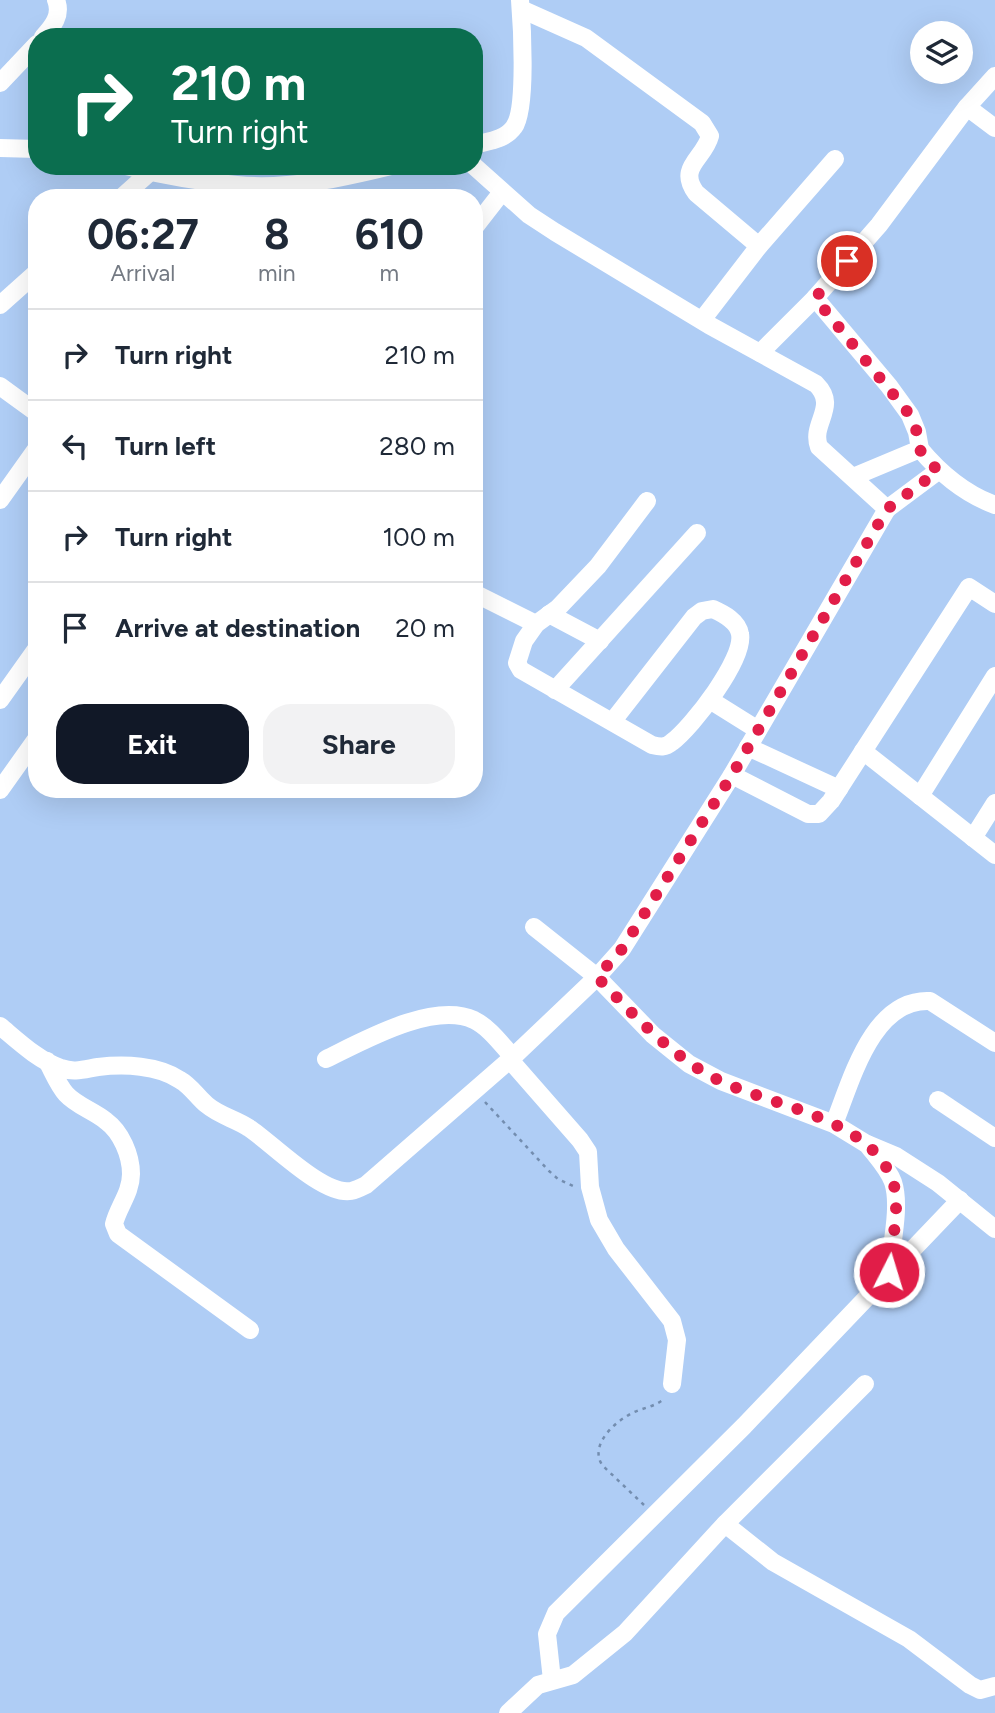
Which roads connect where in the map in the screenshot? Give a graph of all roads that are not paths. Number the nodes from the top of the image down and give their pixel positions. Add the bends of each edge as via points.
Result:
1 (56, 0) edge
2 (520, 4) edge
3 (50, 28) edge
4 (28, 53) edge
5 (995, 76) edge
6 (0, 83) edge
7 (967, 107) junction
8 (995, 128) edge
9 (483, 143) edge
10 (0, 148) edge
11 (28, 149) edge
12 (835, 159) dead end
13 (483, 174) edge
14 (147, 175) edge
15 (169, 175) edge
16 (353, 175) edge
17 (131, 189) edge
18 (502, 192) junction
19 (483, 216) edge
20 (759, 246) junction
21 (28, 280) edge
22 (815, 298) junction
23 (0, 305) edge
24 (702, 320) junction
25 (760, 353) junction
26 (0, 386) edge
27 (28, 406) edge
28 (919, 449) junction
29 (28, 461) edge
30 (938, 471) junction
31 (853, 477) junction
32 (0, 500) edge
33 (647, 501) dead end
34 (995, 505) edge
35 (887, 509) junction
36 (697, 533) dead end
37 (483, 596) edge
38 (995, 604) edge
39 (543, 619) junction
40 (600, 641) junction
41 (28, 661) edge
42 (995, 676) edge
43 (555, 690) junction
44 (0, 700) edge
45 (710, 700) junction
46 (612, 722) junction
47 (758, 730) junction
48 (748, 747) junction
49 (28, 751) edge
50 (863, 751) junction
51 (732, 775) junction
52 (839, 789) junction
53 (0, 790) edge
54 (920, 796) junction
55 (995, 803) edge
56 (973, 838) junction
57 (995, 855) edge
58 (534, 927) dead end
59 (597, 977) junction
60 (0, 1026) edge
61 (995, 1043) edge
62 (512, 1058) junction
63 (326, 1059) dead end
64 (47, 1061) junction
65 (938, 1100) dead end
66 (834, 1124) junction
67 (995, 1138) edge
68 (865, 1143) junction
69 (960, 1200) junction
70 (995, 1229) edge
71 (889, 1272) junction
72 (250, 1330) dead end
73 (672, 1384) road end
74 (865, 1384) dead end
75 (726, 1524) junction
76 (552, 1679) junction
77 (995, 1686) edge
78 (508, 1713) edge

1 - 3 street via 57,16
2 - 9 street via 522,93 516,126 500,138
2 - 20 street via 586,38 702,123 710,136 691,168 690,186
4 - 6 street
5 - 7 street
7 - 8 street
7 - 22 street via 879,225
10 - 11 street
12 - 20 street
13 - 18 street
14 - 17 street
15 - 16 street via 239,186
18 - 19 street
18 - 24 street via 555,232
20 - 24 street
21 - 23 street
22 - 25 street
22 - 28 street via 910,415
24 - 25 street
25 - 31 street via 822,390 824,414 816,439 825,455
26 - 27 street
28 - 30 street
28 - 31 street
29 - 32 street
30 - 34 street
30 - 35 street
31 - 35 street
33 - 39 street via 598,566
35 - 47 street
36 - 40 street
37 - 39 street
38 - 50 street via 969,587
39 - 40 street
39 - 43 street via 524,640 517,663
40 - 43 street
41 - 44 street
42 - 54 street
43 - 46 street
45 - 46 street via 662,747
45 - 46 street via 740,643 740,631 732,620 713,609 694,617
45 - 47 street
47 - 48 street
48 - 51 street
48 - 52 street
49 - 53 street
50 - 52 street
50 - 54 street
51 - 52 street via 814,815 823,811
51 - 59 street via 622,949
54 - 56 street
55 - 56 street
56 - 57 street
58 - 59 street
59 - 62 street
59 - 66 street via 653,1035 689,1064
60 - 64 street
61 - 66 street via 930,1000 905,1006 883,1021 866,1046
62 - 63 street via 484,1026 456,1016 411,1020
62 - 64 street via 366,1185 350,1192 305,1172 250,1129 208,1106 183,1081 162,1071 135,1066 75,1071
62 - 73 street via 588,1152 590,1187 599,1220 673,1321 677,1349
64 - 72 street via 66,1094 107,1122 126,1152 131,1172 114,1224 118,1234
65 - 67 street
66 - 68 street
68 - 69 street via 896,1156
68 - 71 street via 883,1164 896,1200
69 - 70 street
69 - 71 street
71 - 76 street via 841,1327 556,1613 547,1634
74 - 75 street
75 - 76 street via 625,1633 573,1675
75 - 77 street via 773,1562 909,1639 970,1685 980,1690
76 - 78 street via 538,1685

